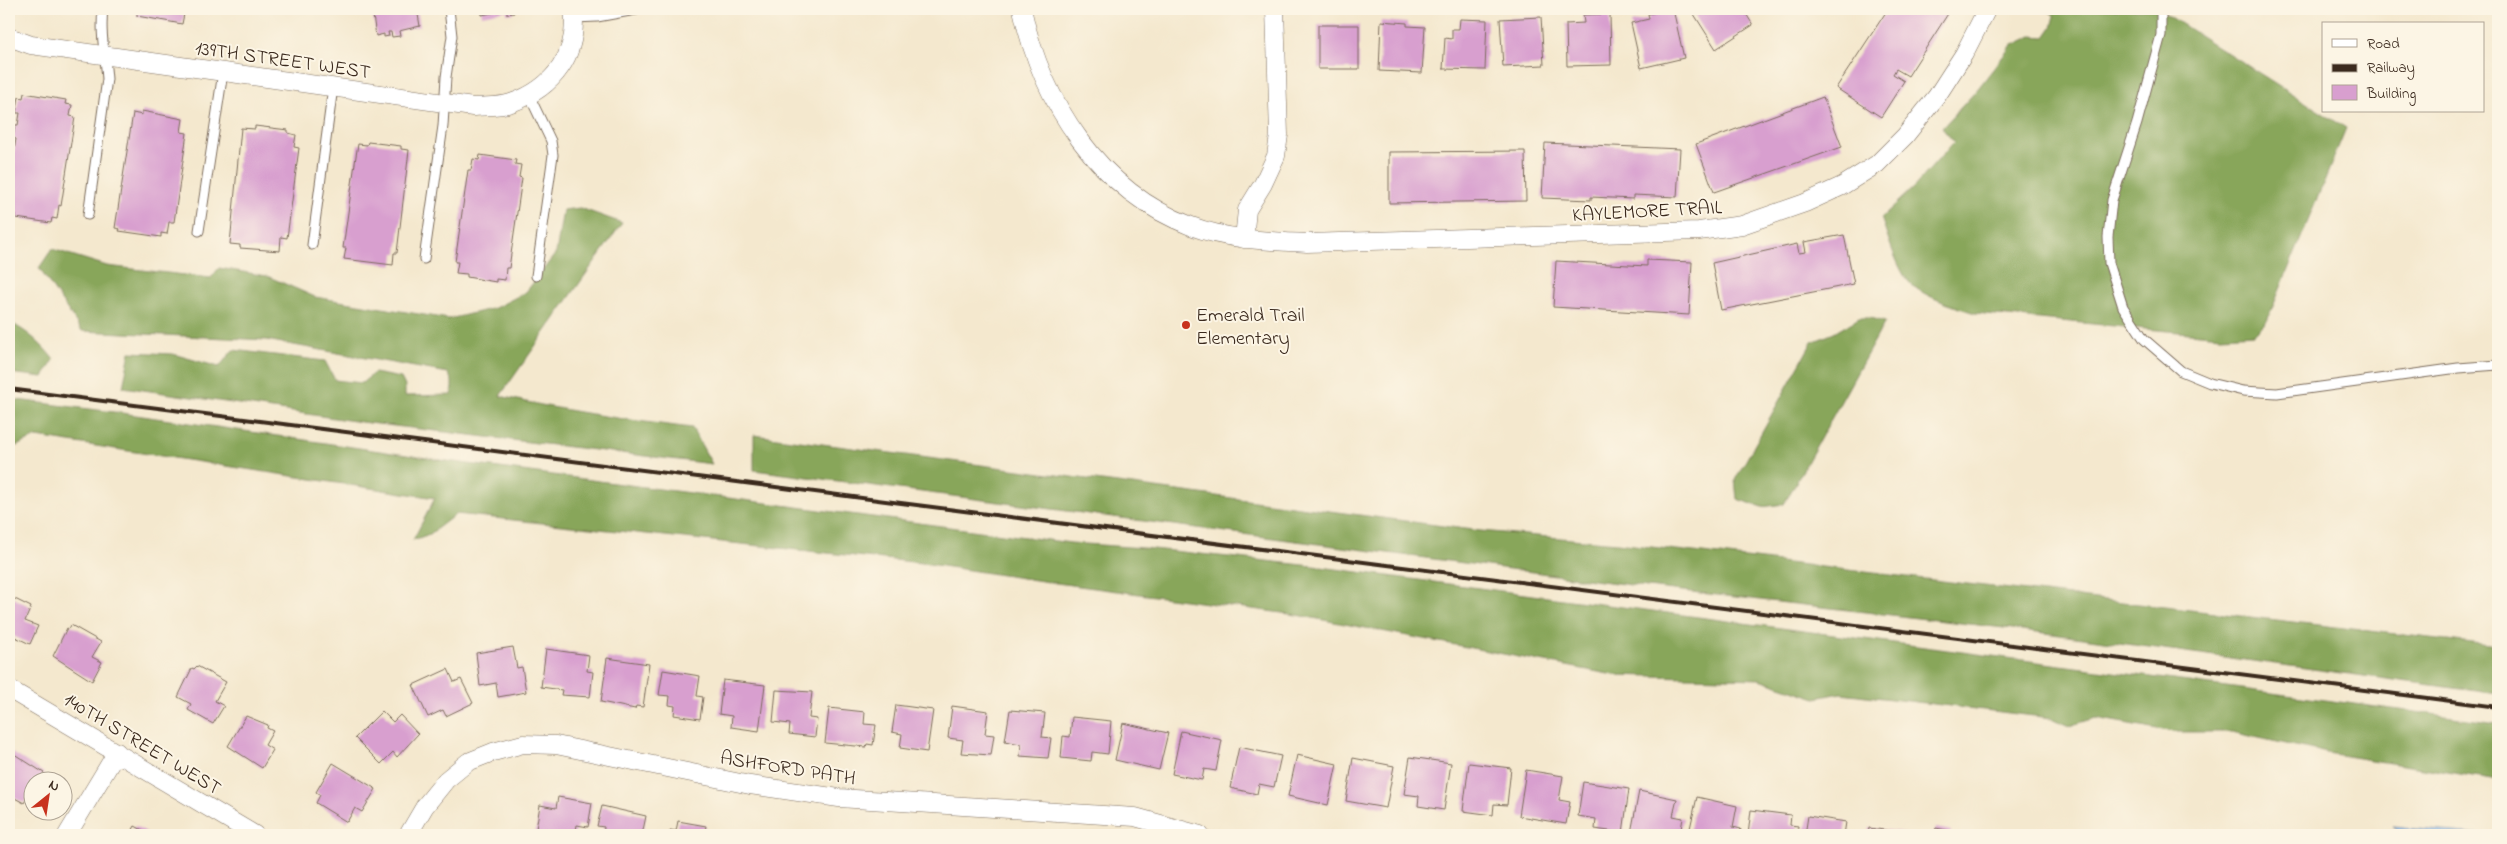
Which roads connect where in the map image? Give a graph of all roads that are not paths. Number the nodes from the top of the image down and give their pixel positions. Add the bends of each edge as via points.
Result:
1 (103, 9) edge
2 (448, 9) edge
3 (641, 9) edge
4 (1022, 9) edge
5 (1276, 9) edge
6 (1987, 9) edge
7 (2160, 9) edge
8 (573, 13) edge
9 (9, 38) edge
10 (106, 56) junction
11 (223, 72) junction
12 (333, 87) junction
13 (529, 95) junction
14 (444, 103) junction
15 (88, 215) dead end
16 (200, 231) dead end
17 (1244, 239) junction
18 (312, 245) dead end
19 (424, 260) dead end
20 (536, 276) dead end
21 (2498, 365) edge
22 (9, 689) edge
23 (116, 752) junction
24 (67, 835) edge
25 (255, 835) edge
26 (408, 835) edge
27 (1200, 835) edge

1 - 10 lane via 100,31
2 - 14 lane via 452,36
3 - 8 lane via 597,17
4 - 17 street, KAYLEMORE TRAIL via 1047,89 1080,142 1104,170 1167,215 1192,227
5 - 17 street via 1279,135 1276,156 1247,210
6 - 17 street, KAYLEMORE TRAIL via 1937,96 1877,164 1842,186 1805,203 1742,225 1699,231 1317,242
7 - 21 lane via 2161,35 2112,200 2108,237 2109,263 2123,306 2144,339 2181,370 2210,383 2277,393
8 - 13 street, 139TH STREET WEST via 573,40 563,66 547,83
9 - 10 street, 139TH STREET WEST via 31,45
10 - 11 street, 139TH STREET WEST
10 - 15 lane via 107,79
11 - 12 street, 139TH STREET WEST
11 - 16 lane
12 - 14 street, 139TH STREET WEST
12 - 18 lane
13 - 14 street, 139TH STREET WEST via 510,104 472,107
13 - 20 lane via 552,142 553,155
14 - 19 lane
22 - 23 street, 140TH STREET WEST
23 - 24 street
23 - 25 street, 140TH STREET WEST
26 - 27 street, ASHFORD PATH via 446,780 468,762 523,744 556,745 750,785 839,798 1135,817

